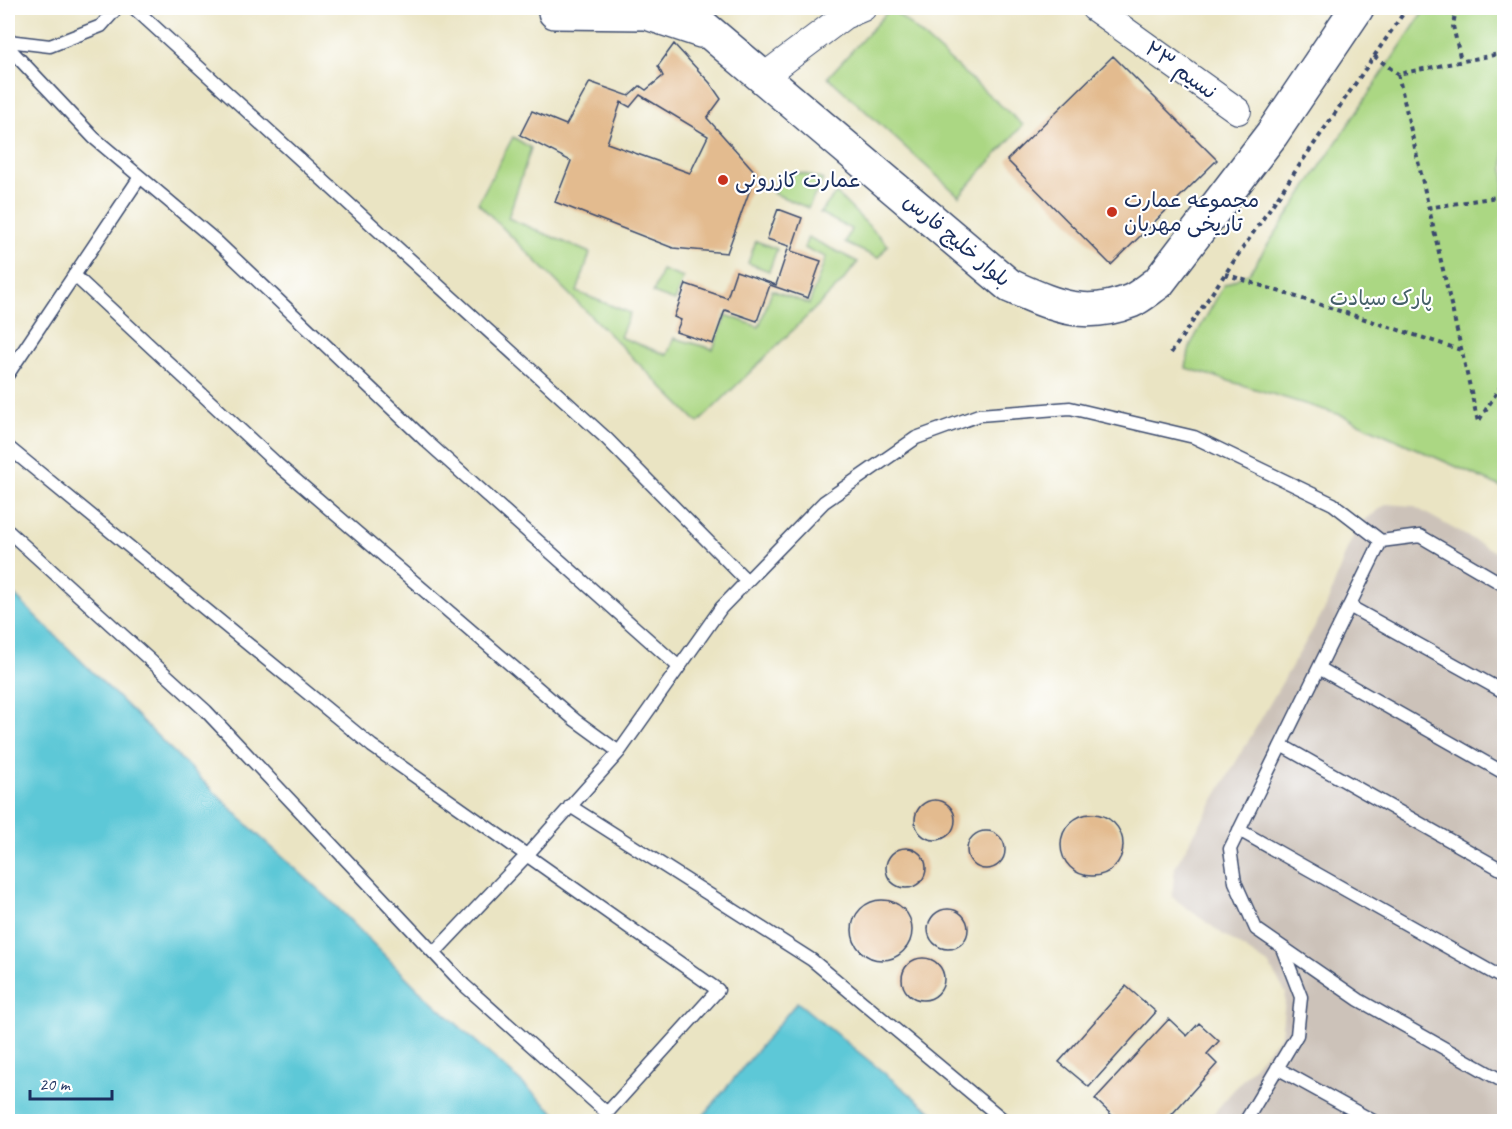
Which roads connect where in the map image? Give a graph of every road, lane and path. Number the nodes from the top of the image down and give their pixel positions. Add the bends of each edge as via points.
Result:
1 (117, 8) edge
2 (134, 8) edge
3 (681, 8) edge
4 (1095, 8) edge
5 (1357, 8) edge
6 (1407, 8) edge
7 (1456, 8) edge
8 (549, 9) edge
9 (849, 10) edge
10 (714, 36) junction
11 (8, 41) edge
12 (8, 47) edge
13 (1504, 52) edge
14 (1374, 56) junction
15 (1461, 62) junction
16 (1398, 74) junction
17 (763, 77) junction
18 (1238, 111) dead end
19 (140, 177) junction
20 (1504, 193) edge
21 (1427, 208) junction
22 (1225, 274) junction
23 (74, 275) junction
24 (1461, 350) junction
25 (1172, 353) dead end
26 (8, 374) edge
27 (1504, 381) edge
28 (8, 447) edge
29 (8, 531) edge
30 (1381, 542) junction
31 (747, 581) junction
32 (1504, 585) edge
33 (1349, 606) junction
34 (679, 667) junction
35 (1319, 668) junction
36 (1504, 692) edge
37 (1281, 745) junction
38 (619, 752) junction
39 (1504, 773) edge
40 (570, 806) junction
41 (1239, 830) junction
42 (527, 855) junction
43 (1504, 871) edge
44 (1282, 948) junction
45 (434, 953) junction
46 (1504, 979) edge
47 (1277, 1068) junction
48 (1504, 1082) edge
49 (1006, 1122) edge
50 (1245, 1122) edge
51 (1375, 1122) edge

1 - 11 lane via 101,26 50,46
2 - 31 lane via 607,439
3 - 10 main road, بلوار خلیج فارس
4 - 18 street, نسیم ۲۳
5 - 17 main road, بلوار خلیج فارس via 1272,134 1158,283 1132,301 1103,309 1081,311 1048,303 1010,286
6 - 14 path
7 - 15 path via 1453,26
8 - 10 main road via 647,13
9 - 17 street
10 - 17 main road, بلوار خلیج فارس
12 - 19 lane via 94,138
13 - 15 path
14 - 16 path
14 - 22 path
15 - 16 path
16 - 21 path
19 - 23 lane
19 - 34 lane via 215,240 425,440
20 - 21 path
21 - 24 path
22 - 24 path
22 - 25 path
23 - 26 lane
23 - 38 lane via 277,464 575,720
24 - 27 path via 1478,422
28 - 42 lane via 372,746
29 - 45 lane via 206,711
30 - 31 lane via 1333,504 1194,437 1070,408 979,415 916,438 824,502
30 - 32 lane via 1420,536
30 - 33 lane
31 - 34 lane via 721,608
33 - 35 lane
33 - 36 lane
34 - 38 lane
35 - 37 lane
35 - 39 lane
37 - 41 lane
37 - 43 lane
38 - 40 lane
40 - 42 lane
40 - 49 lane via 812,960
41 - 44 lane via 1230,849 1235,882 1256,929
41 - 46 lane
42 - 45 lane
42 - 45 lane via 718,990 607,1113 464,985
44 - 47 lane via 1301,997 1297,1035
44 - 48 lane via 1359,1000
47 - 50 lane
47 - 51 lane

